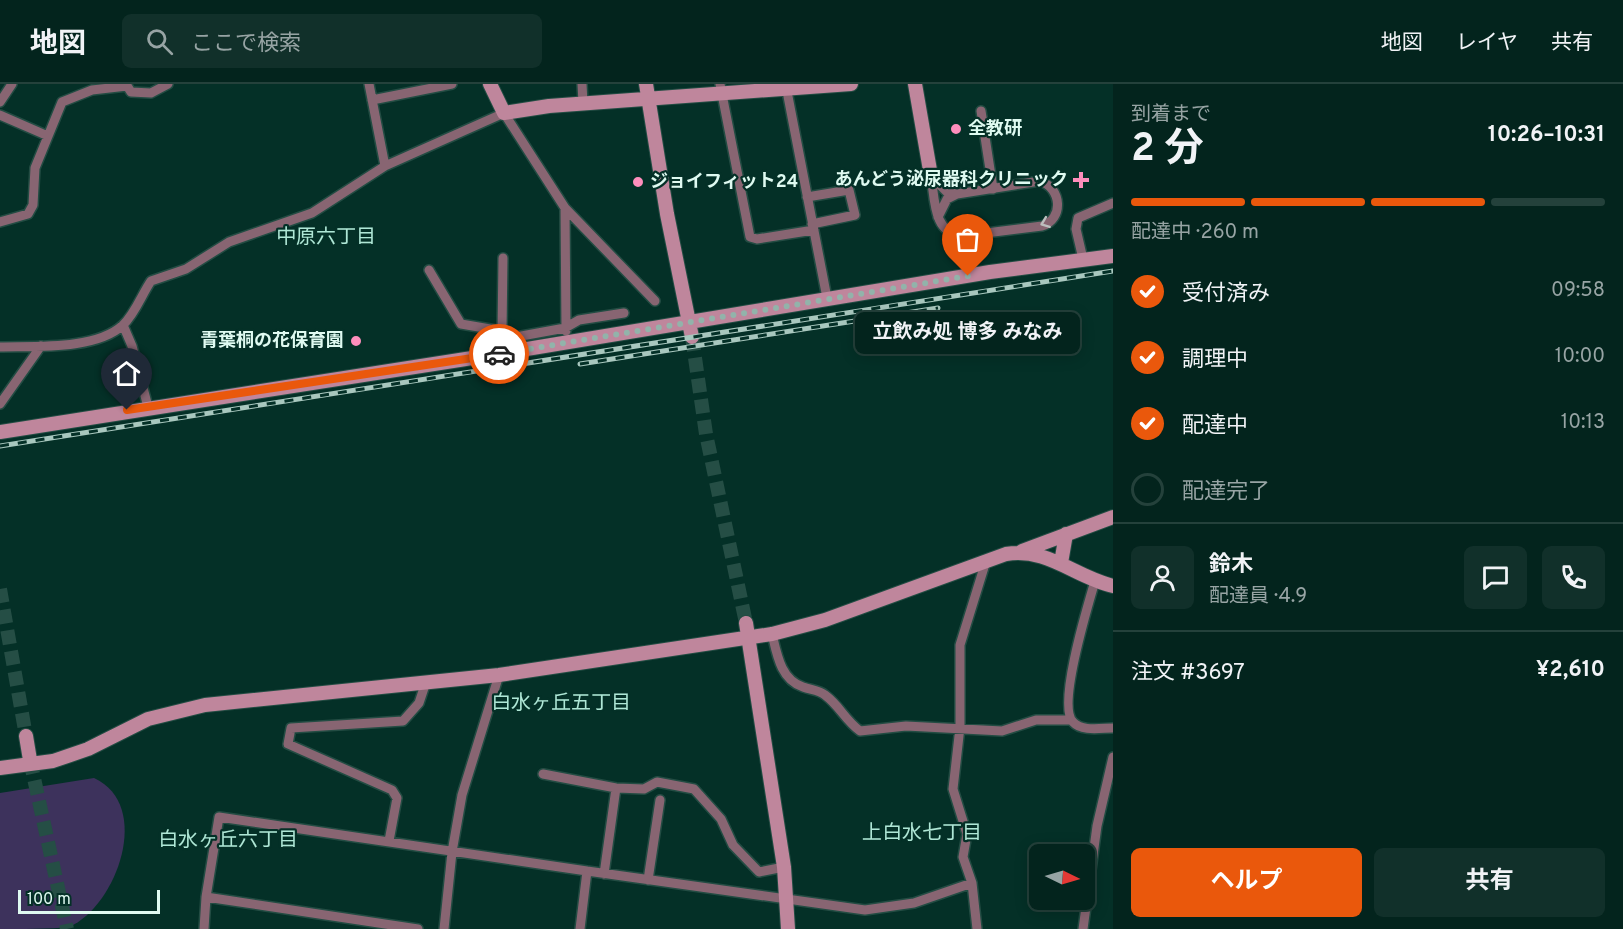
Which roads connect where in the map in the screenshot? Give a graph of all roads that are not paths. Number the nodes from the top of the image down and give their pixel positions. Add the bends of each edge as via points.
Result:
1 (12, 84) edge
2 (168, 84) edge
3 (369, 84) edge
4 (452, 84) edge
5 (489, 84) edge
6 (582, 84) edge
7 (646, 84) edge
8 (845, 84) edge
9 (851, 84) edge
10 (915, 84) edge
11 (126, 85) edge
12 (786, 86) edge
13 (720, 88) edge
14 (647, 99) junction
15 (372, 100) junction
16 (0, 102) edge
17 (583, 103) junction
18 (981, 111) dead end
19 (504, 112) junction
20 (0, 115) edge
21 (48, 136) junction
22 (385, 166) junction
23 (931, 176) junction
24 (993, 189) junction
25 (957, 194) junction
26 (807, 197) junction
27 (1113, 203) edge
28 (565, 208) junction
29 (938, 217) junction
30 (0, 222) edge
31 (813, 227) junction
32 (1113, 256) edge
33 (503, 258) dead end
34 (1083, 259) junction
35 (429, 270) dead end
36 (827, 298) junction
37 (656, 301) dead end
38 (624, 312) dead end
39 (123, 325) junction
40 (690, 330) junction
41 (502, 331) junction
42 (566, 334) junction
43 (40, 346) junction
44 (0, 347) edge
45 (0, 404) edge
46 (148, 407) junction
47 (0, 432) edge
48 (1113, 517) edge
49 (1066, 534) junction
50 (1020, 552) junction
51 (986, 561) junction
52 (1061, 563) junction
53 (1095, 581) junction
54 (1113, 586) edge
55 (746, 623) tunnel mouth
56 (772, 634) junction
57 (748, 639) junction
58 (498, 675) junction
59 (426, 682) junction
60 (1070, 720) junction
61 (960, 727) junction
62 (1113, 728) edge
63 (26, 736) tunnel mouth
64 (1113, 758) edge
65 (30, 759) tunnel mouth
66 (0, 768) edge
67 (543, 774) dead end
68 (616, 788) junction
69 (660, 800) dead end
70 (389, 841) junction
71 (452, 852) junction
72 (784, 867) junction
73 (587, 871) junction
74 (604, 874) junction
75 (648, 880) junction
76 (972, 884) junction
77 (206, 897) junction
78 (788, 898) junction
79 (204, 929) edge
80 (418, 929) edge
81 (444, 929) edge
82 (580, 929) edge
83 (788, 929) edge
84 (977, 929) edge
85 (1083, 929) edge

1 - 16 street
2 - 11 street via 151,93 131,92
3 - 15 street
4 - 15 street
5 - 19 street
6 - 17 street
7 - 14 street
8 - 9 street
8 - 12 street
10 - 23 street
11 - 21 street via 92,90 62,102
12 - 13 street
12 - 26 street
13 - 14 street
13 - 31 street via 750,237 757,239
14 - 17 street
14 - 40 street
15 - 22 street
17 - 19 street
18 - 24 street
19 - 22 street
19 - 28 street
20 - 21 street
21 - 30 street via 35,168 33,205 28,214
22 - 39 street via 312,213 229,242 186,269 151,281
23 - 25 street via 947,192
23 - 29 street
24 - 25 street
24 -> 29 street via 1040,181 1048,184 1054,190 1057,216 1042,226 962,236 951,235 942,228
25 - 29 street via 947,199
26 - 31 street
26 - 31 street via 849,190 855,215
27 - 34 street via 1078,218
28 - 37 street
28 - 42 street
31 - 36 street
32 - 34 street
33 - 41 street
34 - 36 street
35 - 41 street via 461,324
36 - 40 street
38 - 42 street via 579,320
39 - 43 street via 90,341
39 - 46 street
40 - 42 street
41 - 42 street via 516,337
42 - 46 street via 485,356
43 - 44 street
43 - 45 street
46 - 47 street
48 - 49 street
49 - 50 street
49 - 52 street
50 - 51 street
50 - 52 street
51 - 56 street via 825,620
51 - 61 street via 960,645
52 - 53 street
53 - 54 street
53 - 60 street via 1074,655 1067,709
55 - 57 street
56 - 57 street
56 - 61 street via 786,676 793,683 823,693 838,705 845,720 860,731 906,726
57 - 58 street
57 - 72 street
58 - 59 street
58 - 71 street via 462,795
59 - 66 street via 173,710 54,761
59 - 70 street via 419,703 403,721 291,728 288,744 392,790 397,798
60 - 61 street via 1036,720 1002,731
60 - 62 street via 1078,727
61 - 76 street via 953,789 967,834 963,857
63 - 65 street
64 - 85 street via 1097,826
67 - 68 street
68 - 72 street via 644,789 657,782 694,789 721,819 733,845 759,872
68 - 74 street
69 - 75 street
70 - 71 street
70 - 77 street via 219,817
71 - 73 street
71 - 81 street
72 - 78 street
73 - 74 street
73 - 82 street
74 - 75 street
75 - 78 street
76 - 78 street via 914,903 865,910
76 - 84 street
77 - 79 street
77 - 80 street
78 - 83 street

